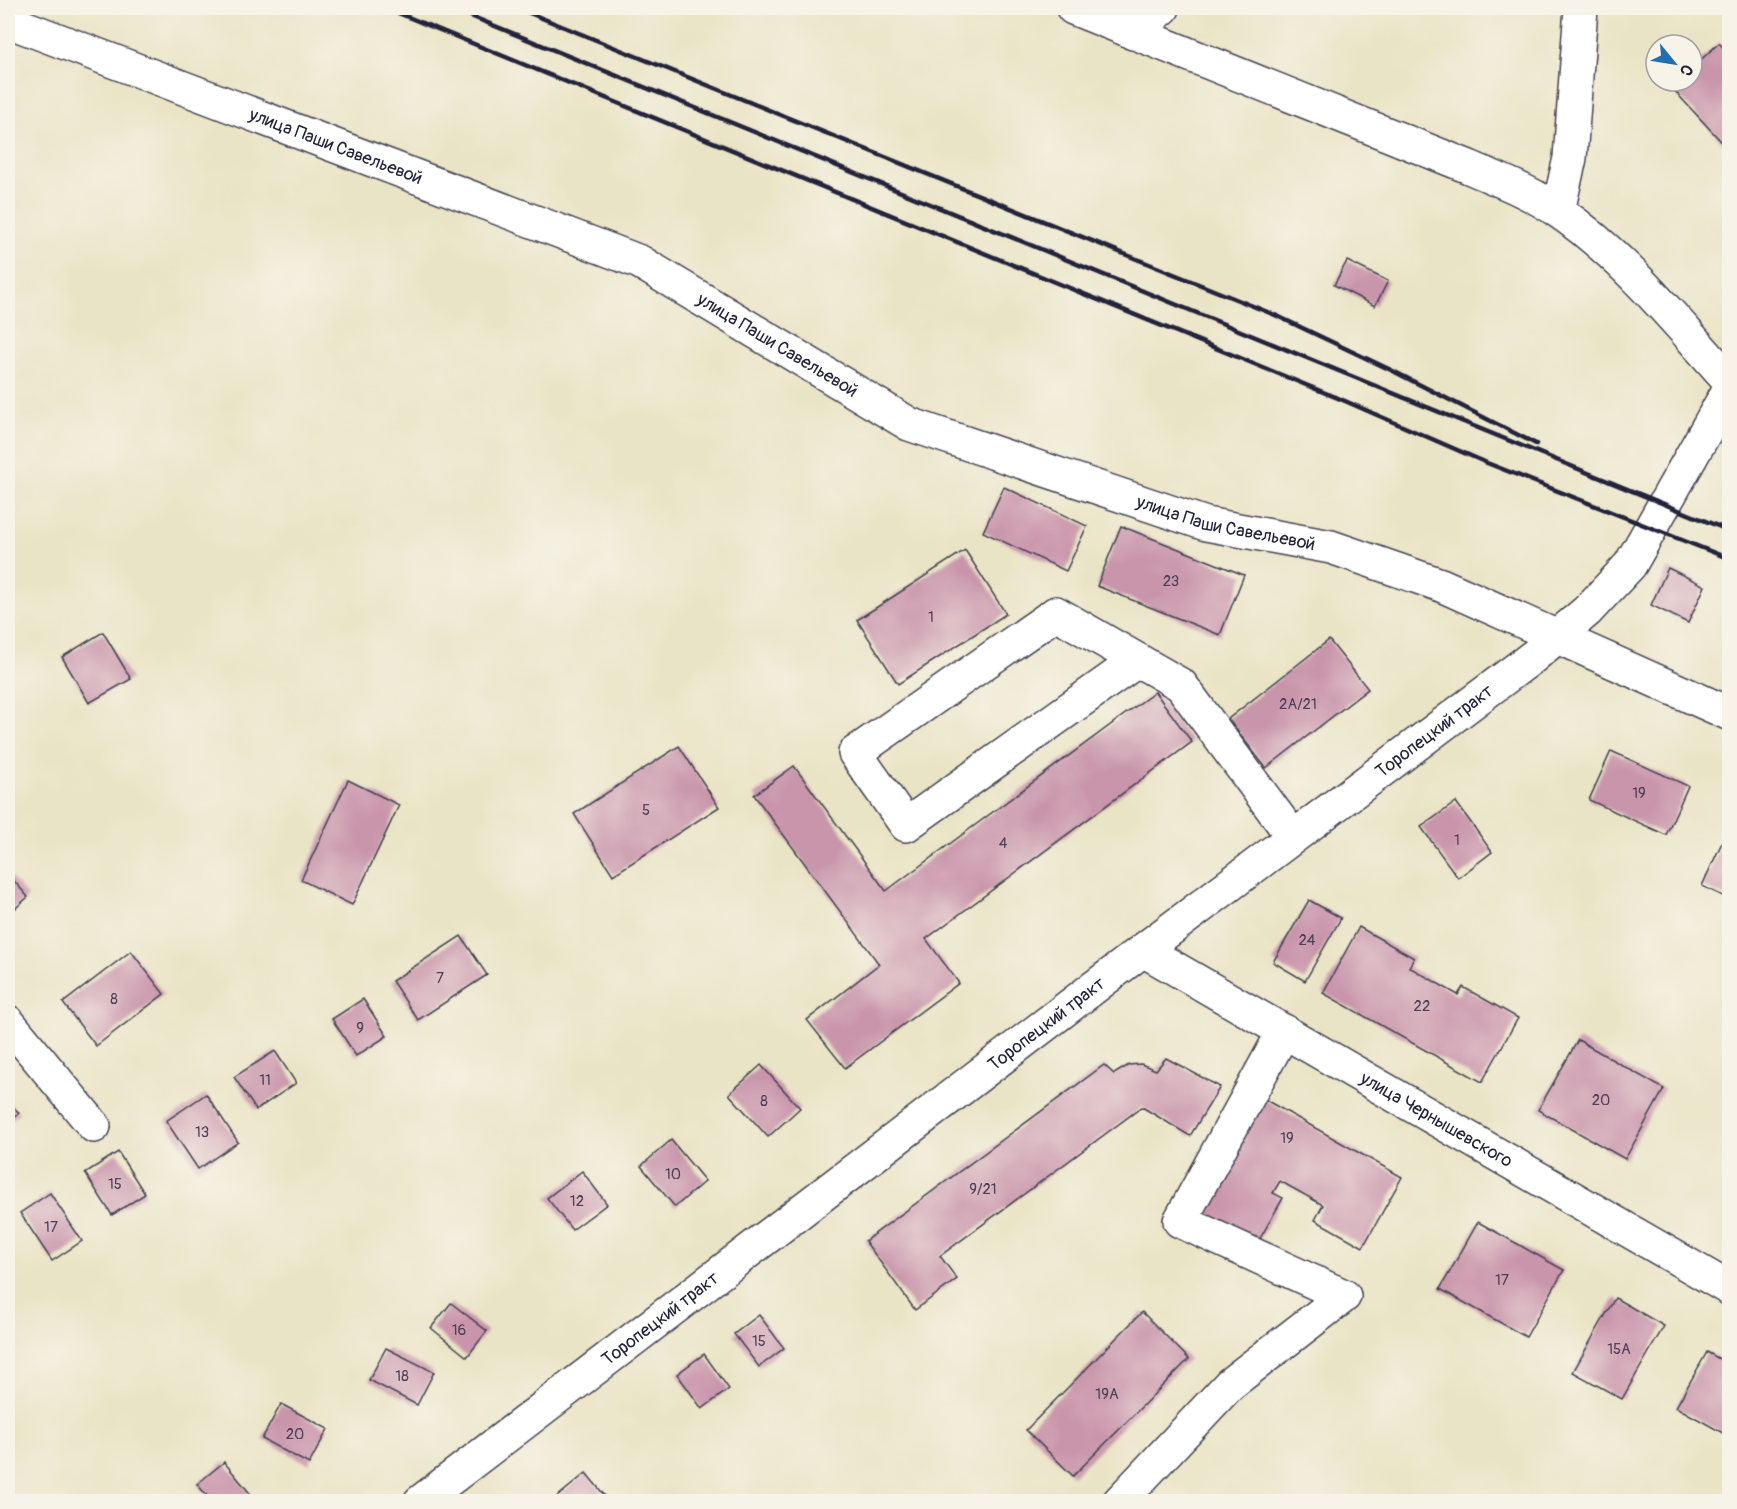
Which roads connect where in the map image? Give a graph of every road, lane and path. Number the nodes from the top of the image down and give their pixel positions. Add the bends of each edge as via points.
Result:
1 (1073, 8) edge
2 (1163, 8) edge
3 (1581, 8) edge
4 (8, 21) edge
5 (1133, 33) junction
6 (1558, 211) junction
7 (1730, 381) edge
8 (1730, 388) edge
9 (1557, 636) junction
10 (1138, 660) junction
11 (1730, 714) edge
12 (1293, 837) junction
13 (1143, 950) junction
14 (8, 1022) edge
15 (1284, 1031) junction
16 (94, 1126) dead end
17 (1730, 1289) edge
18 (420, 1502) edge
19 (1119, 1502) edge

1 - 5 street
2 - 5 street
3 - 6 street via 1570,158
4 - 9 street, улица Паши Савельевой via 640,262 909,424 1206,524 1331,547 1441,585
5 - 6 street via 1468,167 1526,192
6 - 7 street via 1630,271
8 - 9 street, Торопецкий тракт via 1630,565
9 - 11 street, улица Паши Савельевой
9 - 12 street, Торопецкий тракт
10 - 10 street via 1056,613 855,753 906,825
10 - 12 street via 1181,685
12 - 13 street, Торопецкий тракт
13 - 15 street, улица Чернышевского
13 - 18 street, Торопецкий тракт
14 - 16 street
15 - 17 street, улица Чернышевского
15 - 19 street via 1180,1221 1344,1296 1230,1384

